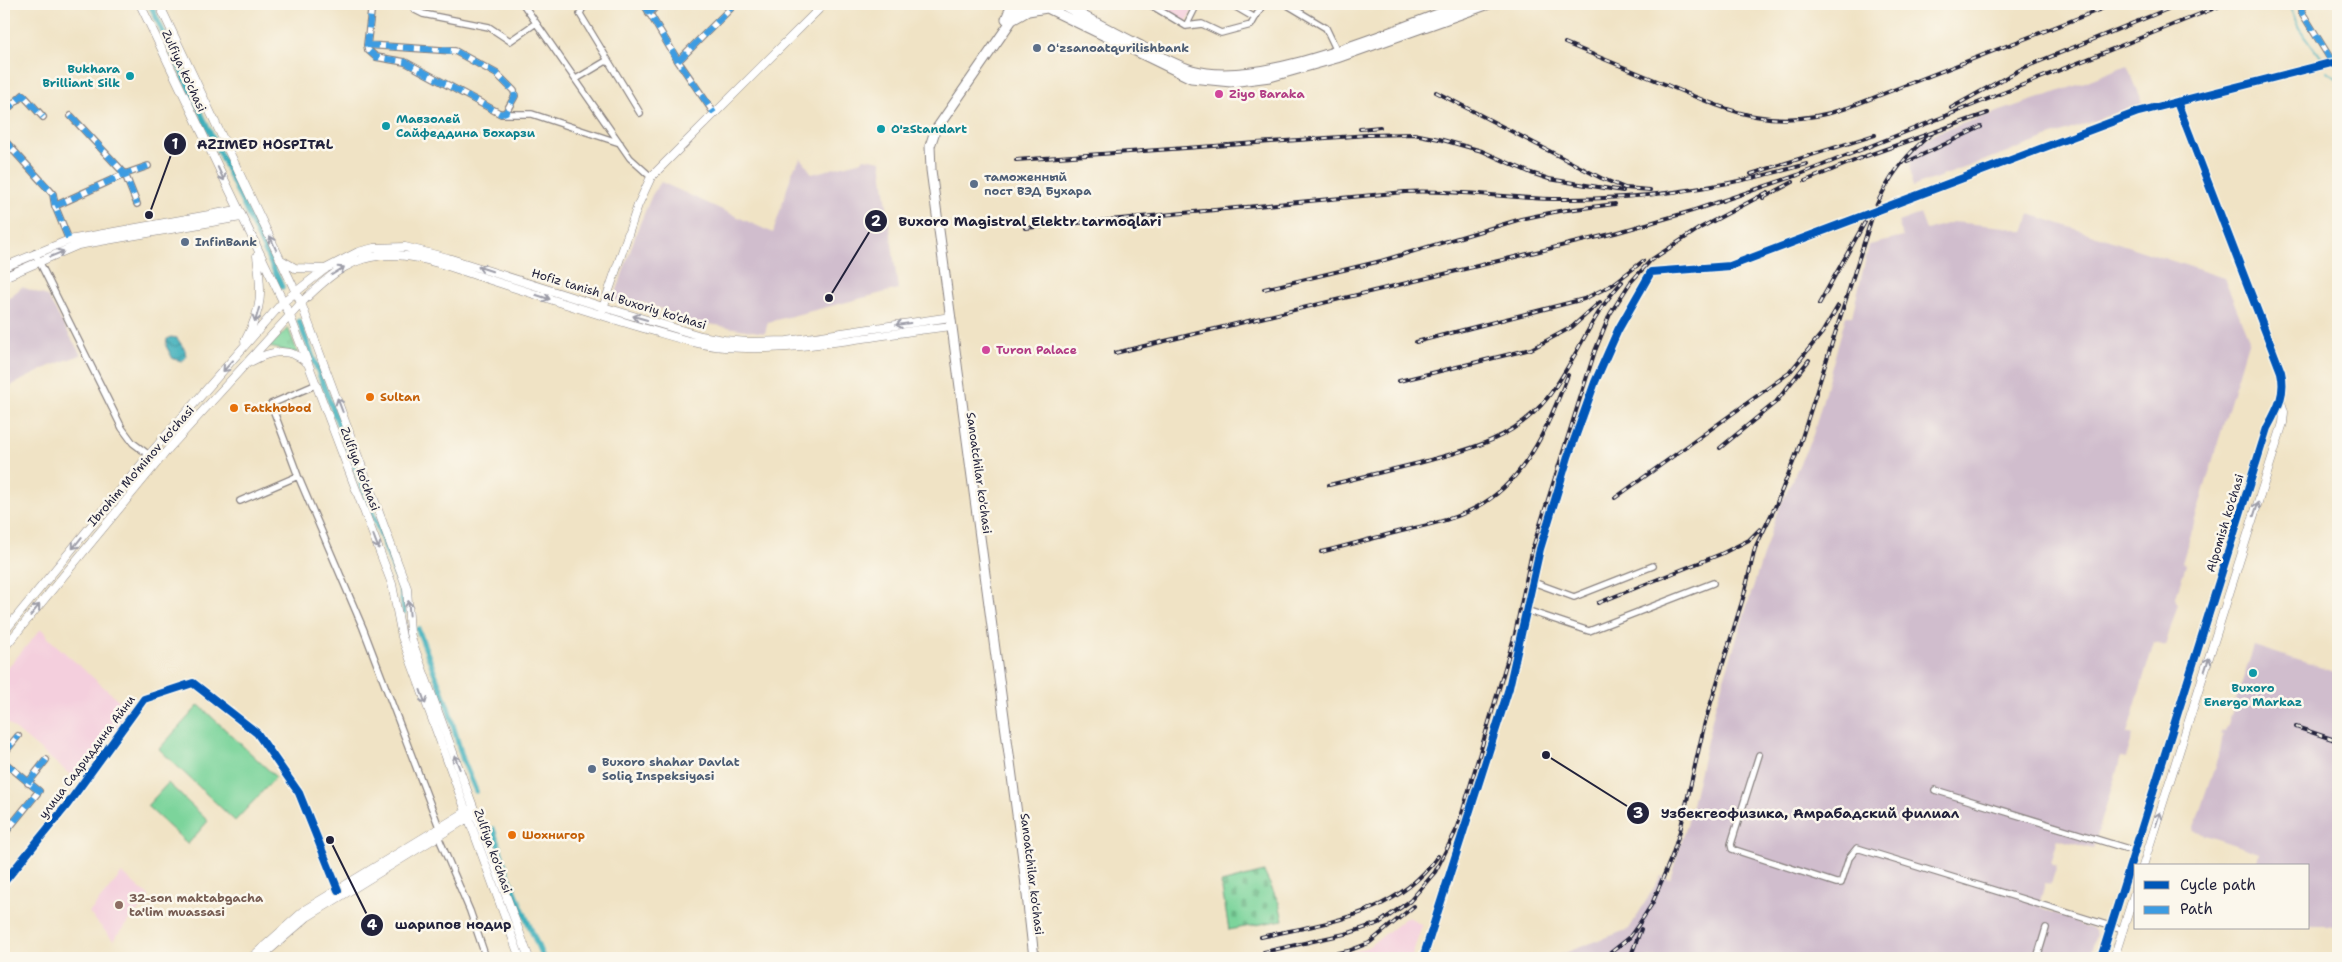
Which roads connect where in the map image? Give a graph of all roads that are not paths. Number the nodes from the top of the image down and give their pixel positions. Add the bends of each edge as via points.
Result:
1 (140, 4) edge
2 (159, 4) edge
3 (372, 4) edge
4 (413, 4) edge
5 (523, 4) edge
6 (588, 4) edge
7 (644, 4) edge
8 (658, 4) edge
9 (735, 4) edge
10 (824, 4) edge
11 (1029, 4) edge
12 (1061, 4) edge
13 (1149, 4) edge
14 (1197, 4) edge
15 (1231, 4) edge
16 (1263, 4) edge
17 (1286, 4) edge
18 (1465, 4) edge
19 (1489, 4) edge
20 (2303, 4) edge
21 (1017, 5) edge
22 (1043, 6) edge
23 (649, 14) junction
24 (1010, 17) junction
25 (1255, 18) junction
26 (1433, 19) junction
27 (536, 23) junction
28 (1186, 26) junction
29 (367, 45) junction
30 (1337, 51) junction
31 (608, 60) junction
32 (678, 61) junction
33 (2335, 64) edge
34 (576, 79) junction
35 (2176, 102) junction
36 (4, 112) edge
37 (640, 113) dead end
38 (504, 114) junction
39 (714, 114) junction
40 (71, 116) dead end
41 (43, 117) dead end
42 (4, 140) edge
43 (620, 143) junction
44 (148, 166) dead end
45 (125, 174) junction
46 (652, 177) junction
47 (136, 204) dead end
48 (55, 206) junction
49 (239, 213) junction
50 (74, 241) junction
51 (256, 249) junction
52 (35, 253) junction
53 (281, 260) junction
54 (40, 262) junction
55 (4, 267) edge
56 (325, 269) junction
57 (4, 277) edge
58 (296, 291) junction
59 (283, 302) junction
60 (301, 303) junction
61 (602, 311) junction
62 (290, 316) junction
63 (949, 322) junction
64 (239, 353) junction
65 (246, 364) junction
66 (308, 364) junction
67 (315, 385) junction
68 (2281, 402) junction
69 (162, 440) junction
70 (170, 447) junction
71 (149, 455) junction
72 (298, 476) junction
73 (240, 500) dead end
74 (1653, 566) dead end
75 (1533, 582) junction
76 (1713, 583) dead end
77 (1526, 610) junction
78 (4, 632) edge
79 (4, 648) edge
80 (18, 736) dead end
81 (4, 753) edge
82 (1759, 755) dead end
83 (46, 760) dead end
84 (4, 762) edge
85 (28, 782) junction
86 (1935, 790) dead end
87 (471, 813) junction
88 (438, 832) junction
89 (4, 834) edge
90 (2135, 851) junction
91 (2144, 864) edge
92 (4, 882) edge
93 (338, 890) junction
94 (2134, 894) edge
95 (2111, 926) junction
96 (2046, 928) dead end
97 (2123, 930) junction
98 (251, 958) edge
99 (260, 958) edge
100 (486, 958) edge
101 (520, 958) edge
102 (529, 958) edge
103 (1030, 958) edge
104 (1034, 958) edge
105 (1423, 958) edge
106 (2036, 958) edge
107 (2101, 958) edge
108 (2114, 958) edge

1 -> 49 main road, Zulfiya ko'chasi
53 -> 2 main road, Zulfiya ko'chasi
3 - 29 street
4 - 27 street via 423,14 489,27 510,41
5 - 27 street
6 - 31 street via 580,14
7 - 23 street
8 - 23 street
9 - 32 street
10 - 39 main road
11 - 21 main road, Sanoatchilar ko'chasi
12 - 30 main road via 1160,56 1192,70 1211,74 1256,72
13 - 28 street
14 - 28 street
15 - 25 street
16 - 25 street
17 - 30 street via 1326,28
18 - 26 main road
19 - 26 main road
20 - 33 street via 2301,10
21 - 24 main road, Sanoatchilar ko'chasi
22 - 24 main road
22 - 26 main road via 1191,78 1230,82 1270,77 1338,58
23 - 32 street
24 - 63 main road, Sanoatchilar ko'chasi via 935,131 930,146
25 - 28 street via 1251,25 1221,33 1202,24
26 - 30 main road
27 - 34 street
29 - 38 street via 376,57 405,62
29 - 38 street via 455,51 497,74 514,91 515,96
31 - 34 street
31 - 37 street
32 - 39 street
33 - 35 street
34 - 43 street
35 - 68 main road, Alpomish ko'chasi via 2281,372 2284,385
35 - 75 main road via 2138,112 1730,266 1651,272 1618,330 1595,382 1565,466
36 - 41 street via 22,96
38 - 43 street via 532,114
39 - 46 main road
40 - 45 street
42 - 48 street via 53,194
43 - 46 street via 635,164
44 - 45 street
45 - 47 street
45 - 48 street
46 - 61 main road via 638,205
48 - 50 street
49 - 50 main road
49 - 51 main road, Zulfiya ko'chasi
50 - 52 main road
54 -> 50 main road
51 - 59 main road, Zulfiya ko'chasi
51 -> 64 main road via 260,302 256,320
52 - 54 street
52 - 55 main road
53 - 56 main road via 295,268
53 - 58 main road, Zulfiya ko'chasi
54 - 57 main road
54 - 71 street via 122,428 133,443
56 - 58 main road, Hofiz tanish al Buxoriy ko'chasi
61 -> 56 main road, Hofiz tanish al Buxoriy ko'chasi via 448,258 405,247 358,252
58 - 59 main road, Ibrohim Mo'minov ko'chasi
58 - 60 main road, Zulfiya ko'chasi
59 - 62 main road, Zulfiya ko'chasi
59 - 64 main road, Ibrohim Mo'minov ko'chasi
60 -> 61 main road, Hofiz tanish al Buxoriy ko'chasi via 325,279 351,263 369,257 396,255 446,266
60 - 62 main road, Ibrohim Mo'minov ko'chasi
87 -> 60 main road, Zulfiya ko'chasi via 413,644 407,588
61 - 63 main road, Hofiz tanish al Buxoriy ko'chasi via 701,336 748,342 787,341
62 - 65 main road, Ibrohim Mo'minov ko'chasi
62 - 66 main road, Zulfiya ko'chasi
63 - 103 main road, Sanoatchilar ko'chasi
63 - 104 main road, Sanoatchilar ko'chasi
64 -> 69 main road, Ibrohim Mo'minov ko'chasi
65 - 66 main road via 278,351 300,357
65 - 70 main road, Ibrohim Mo'minov ko'chasi
66 - 67 main road, Zulfiya ko'chasi
67 - 72 street via 271,404
67 -> 87 main road, Zulfiya ko'chasi via 392,584 402,637
68 - 90 main road, Alpomish ko'chasi via 2267,428
91 -> 68 main road, Alpomish ko'chasi via 2283,423
69 - 70 main road
69 - 71 main road, Ibrohim Mo'minov ko'chasi
79 -> 70 main road, Ibrohim Mo'minov ko'chasi
71 -> 78 main road, Ibrohim Mo'minov ko'chasi
72 - 73 street
72 - 88 street via 363,628
74 - 75 street via 1574,597
75 - 77 main road
76 - 77 street via 1589,631
77 - 105 main road via 1509,688
80 - 81 street
82 - 95 street via 1732,849 1841,883 1849,858 1857,848
83 - 85 street
84 - 85 street
85 - 89 street via 39,791
86 - 90 street
87 - 88 main road
87 - 101 main road, Zulfiya ko'chasi
87 - 102 main road, Zulfiya ko'chasi
88 - 93 main road
88 - 99 main road via 307,917
88 - 100 street
90 - 95 main road, Alpomish ko'chasi
92 - 93 street, улица Садриддина Айни via 67,805 144,699 193,683 257,734 299,792
93 - 98 main road via 306,909
94 - 97 main road
95 - 97 street
95 - 107 main road, Alpomish ko'chasi
96 - 106 street
97 - 108 main road

